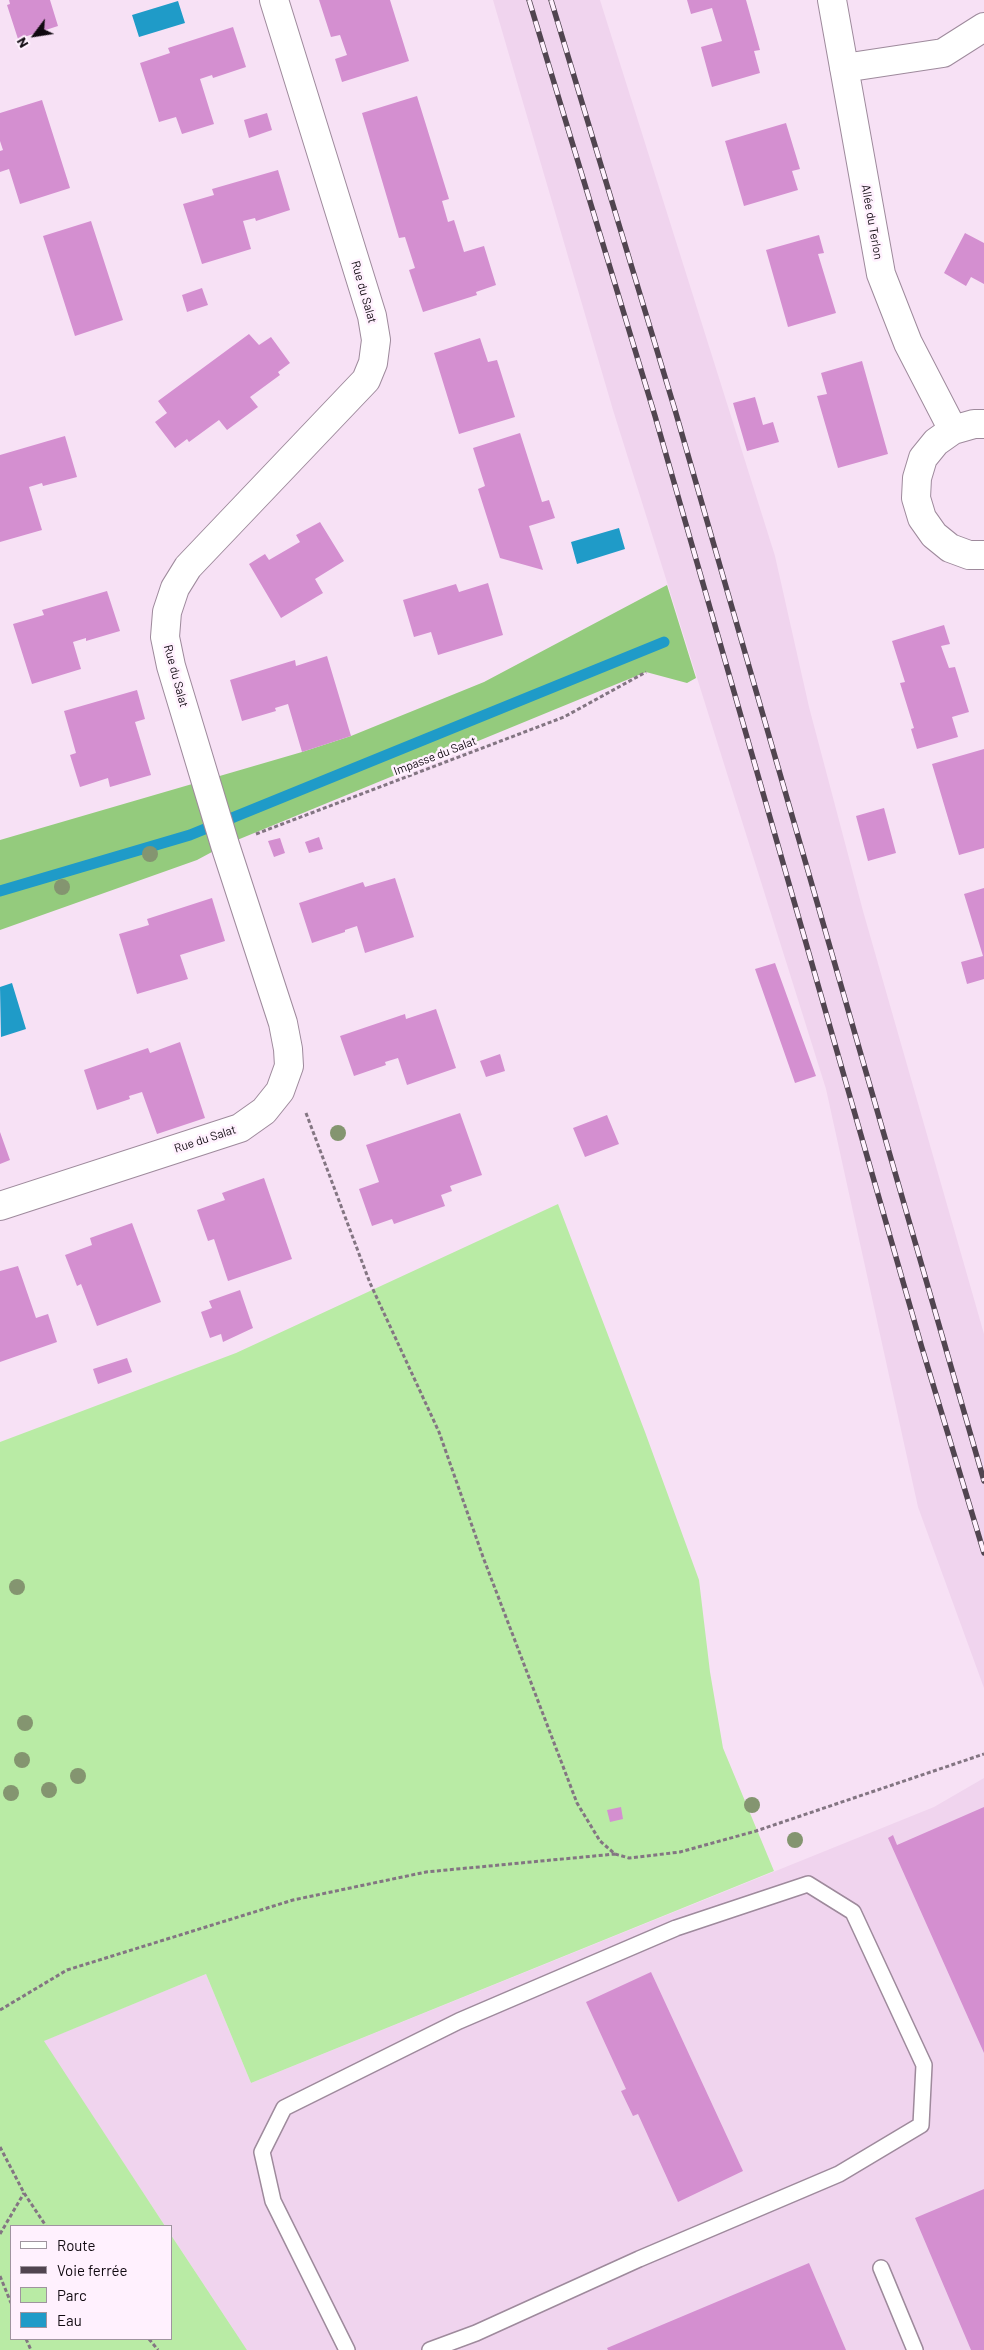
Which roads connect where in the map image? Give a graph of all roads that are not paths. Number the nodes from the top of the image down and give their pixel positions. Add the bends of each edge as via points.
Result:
1 (274, 0) edge
2 (832, 0) edge
3 (984, 27) edge
4 (844, 68) junction
5 (984, 424) edge
6 (953, 430) junction
7 (984, 555) edge
8 (0, 1206) edge
9 (881, 2268) dead end
10 (346, 2350) edge
11 (430, 2350) edge
12 (915, 2350) edge

1 - 8 street, Rue du Salat via 372,316 376,340 373,363 366,380 188,567 175,588 165,637 225,845 283,1023 289,1066 280,1091 264,1111 240,1128
2 - 4 street, Allée du Terlon
3 - 4 street via 944,53
4 - 6 street, Allée du Terlon via 881,274 908,343
5 - 6 street
6 - 7 street via 936,442 924,458 917,478 916,498 922,518 934,535 950,548 970,555
9 - 12 lane
10 - 11 lane via 273,2201 262,2152 284,2108 459,2021 694,1922 808,1884 853,1912 924,2065 921,2125 839,2174 476,2333

